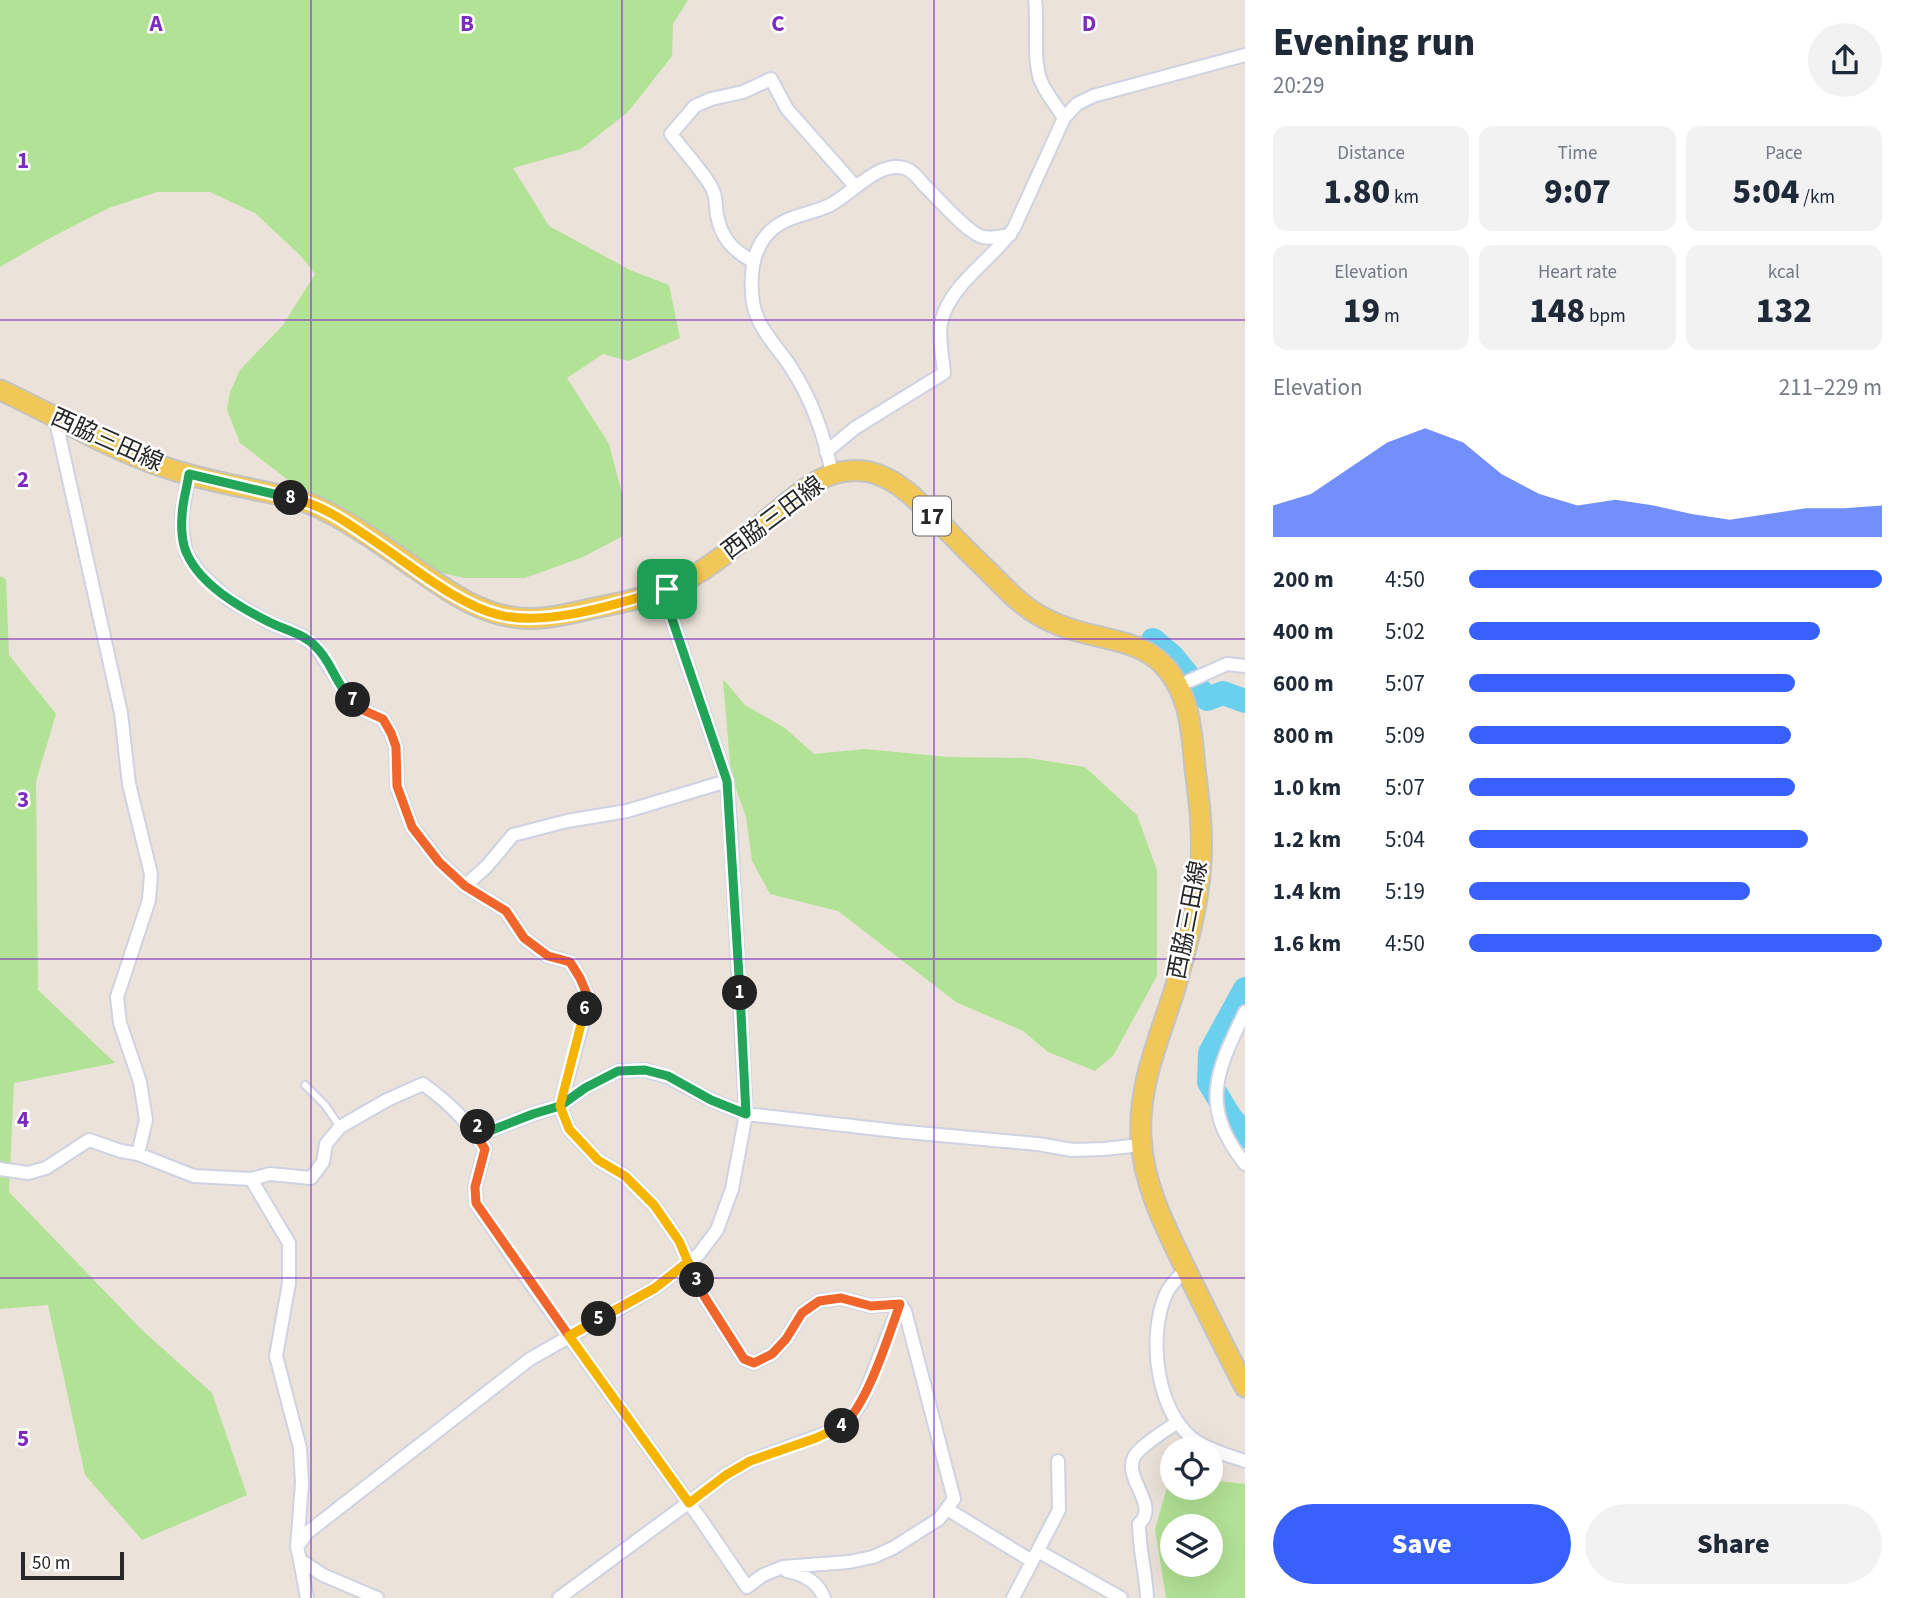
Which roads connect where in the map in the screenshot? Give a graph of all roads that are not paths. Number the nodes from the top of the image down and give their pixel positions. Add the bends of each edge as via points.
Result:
1 (1035, 0) edge
2 (1245, 55) edge
3 (1064, 118) junction
4 (855, 186) junction
5 (1010, 234) junction
6 (752, 261) junction
7 (0, 390) edge
8 (55, 417) junction
9 (826, 452) junction
10 (189, 474) junction
11 (832, 474) junction
12 (667, 589) junction
13 (1245, 666) edge
14 (1178, 686) junction
15 (727, 781) junction
16 (465, 886) junction
17 (1245, 1012) edge
18 (305, 1085) dead end
19 (560, 1106) junction
20 (746, 1114) junction
21 (470, 1126) junction
22 (341, 1127) junction
23 (1142, 1145) junction
24 (138, 1154) junction
25 (1245, 1164) edge
26 (0, 1168) edge
27 (251, 1179) junction
28 (688, 1262) junction
29 (1186, 1269) junction
30 (900, 1304) junction
31 (569, 1336) junction
32 (1245, 1387) edge
33 (1176, 1423) junction
34 (1058, 1461) dead end
35 (1245, 1461) edge
36 (689, 1503) junction
37 (947, 1509) junction
38 (298, 1553) junction
39 (1035, 1556) junction
40 (770, 1573) junction
41 (307, 1598) edge
42 (377, 1598) edge
43 (559, 1598) edge
44 (824, 1598) edge
45 (1013, 1598) edge
46 (1121, 1598) edge
47 (1147, 1598) edge

1 - 3 street via 1041,82
2 - 3 street via 1093,96
3 - 5 street
4 - 5 street via 892,167 909,170 981,237
4 - 6 street via 830,205 775,225
4 - 6 street via 787,109 771,79 695,106 671,135 709,183 726,240
5 - 9 street via 950,299 940,325 944,373 855,428
6 - 9 street via 760,326 809,401
7 - 8 main road, 西脇三田線 / 17
8 - 10 main road, 西脇三田線 / 17 via 112,447
8 - 24 street via 121,713 130,785 151,874 149,900 117,998 146,1120
9 - 11 street
10 - 12 main road, 西脇三田線 / 17 via 311,504 449,591 498,615 554,617
10 - 16 street via 182,514 186,553 228,599 316,647 348,696 383,719 396,747 397,786 412,827
11 - 12 main road, 西脇三田線 / 17 via 808,487 712,564
11 - 14 main road, 西脇三田線 / 17 via 872,472 892,480 1038,615 1064,628 1149,652
12 - 15 street via 670,613
13 - 14 street via 1227,664
14 - 23 main road, 西脇三田線 / 17 via 1191,735 1202,861 1183,961 1143,1093
15 - 16 street via 627,811 513,835
15 - 20 street
16 - 19 street via 506,911 524,938 548,956 570,962 580,978 588,997
17 - 25 street via 1223,1059 1215,1097 1222,1128
18 - 22 lane
19 - 20 street via 618,1071 645,1070 668,1076
19 - 21 street via 492,1130
19 - 28 street via 569,1129 598,1160 625,1176 654,1205
20 - 23 street via 1072,1150
20 - 28 street via 732,1189 717,1230
21 - 22 street via 423,1084
21 - 31 street via 485,1149 475,1187 476,1203
22 - 27 street via 326,1144 323,1162 311,1178 270,1174
23 - 29 main road, 西脇三田線 / 17 via 1155,1199
24 - 26 street via 89,1140 46,1168 28,1173
24 - 27 street via 194,1176
27 - 38 street via 289,1243 289,1283 276,1356 300,1448
28 - 30 street via 744,1359 754,1363 772,1354 802,1313 819,1301 841,1298 871,1306
28 - 31 street via 655,1288
29 - 32 main road, 西脇三田線 / 17
29 - 33 street via 1167,1291 1157,1336 1160,1379
30 - 36 street via 851,1418 837,1429 750,1461
30 - 37 street via 954,1499
31 - 36 street
31 - 38 street via 530,1359 308,1532
33 - 35 street via 1199,1443
33 - 47 street via 1134,1457 1132,1469 1146,1510 1139,1524 1139,1539
34 - 39 street via 1059,1510
36 - 40 street via 747,1587
36 - 43 street
37 - 39 street
37 - 40 street via 939,1519 873,1557 783,1567
38 - 41 street
38 - 42 street via 323,1575
39 - 45 street
39 - 46 street
40 - 44 street via 803,1574

